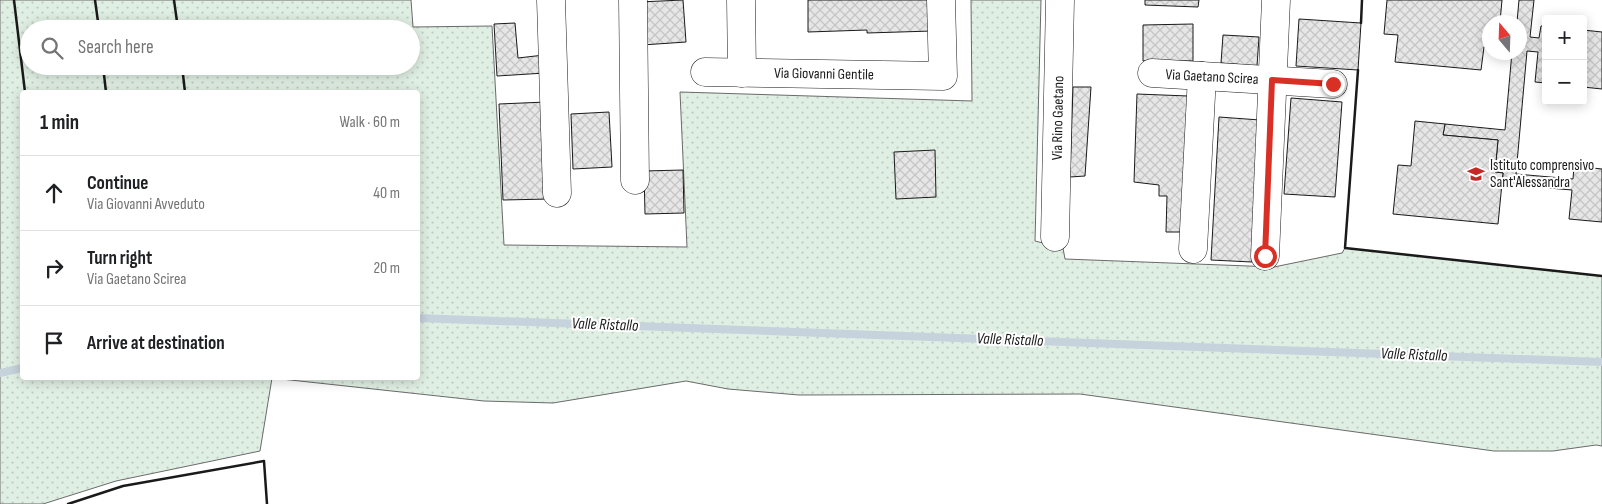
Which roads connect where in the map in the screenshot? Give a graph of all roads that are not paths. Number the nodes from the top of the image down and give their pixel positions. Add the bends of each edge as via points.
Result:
1 (551, 0) edge
2 (633, 0) edge
3 (740, 0) edge
4 (941, 0) edge
5 (1060, 0) edge
6 (1276, 0) edge
7 (706, 72) dead end
8 (742, 73) junction
9 (1152, 73) dead end
10 (1202, 76) junction
11 (1272, 80) junction
12 (1333, 84) dead end
13 (635, 180) dead end
14 (557, 193) dead end
15 (1055, 237) dead end
16 (1193, 249) dead end
17 (1265, 256) dead end

1 - 14 street
2 - 13 street
3 - 8 street
4 - 8 street, Via Giovanni Gentile via 943,76
5 - 15 street, Via Rino Gaetano
6 - 11 street
7 - 8 street, Via Giovanni Gentile
9 - 10 street, Via Gaetano Scirea
10 - 11 street, Via Gaetano Scirea
10 - 16 street
11 - 12 street, Via Gaetano Scirea
11 - 17 street

